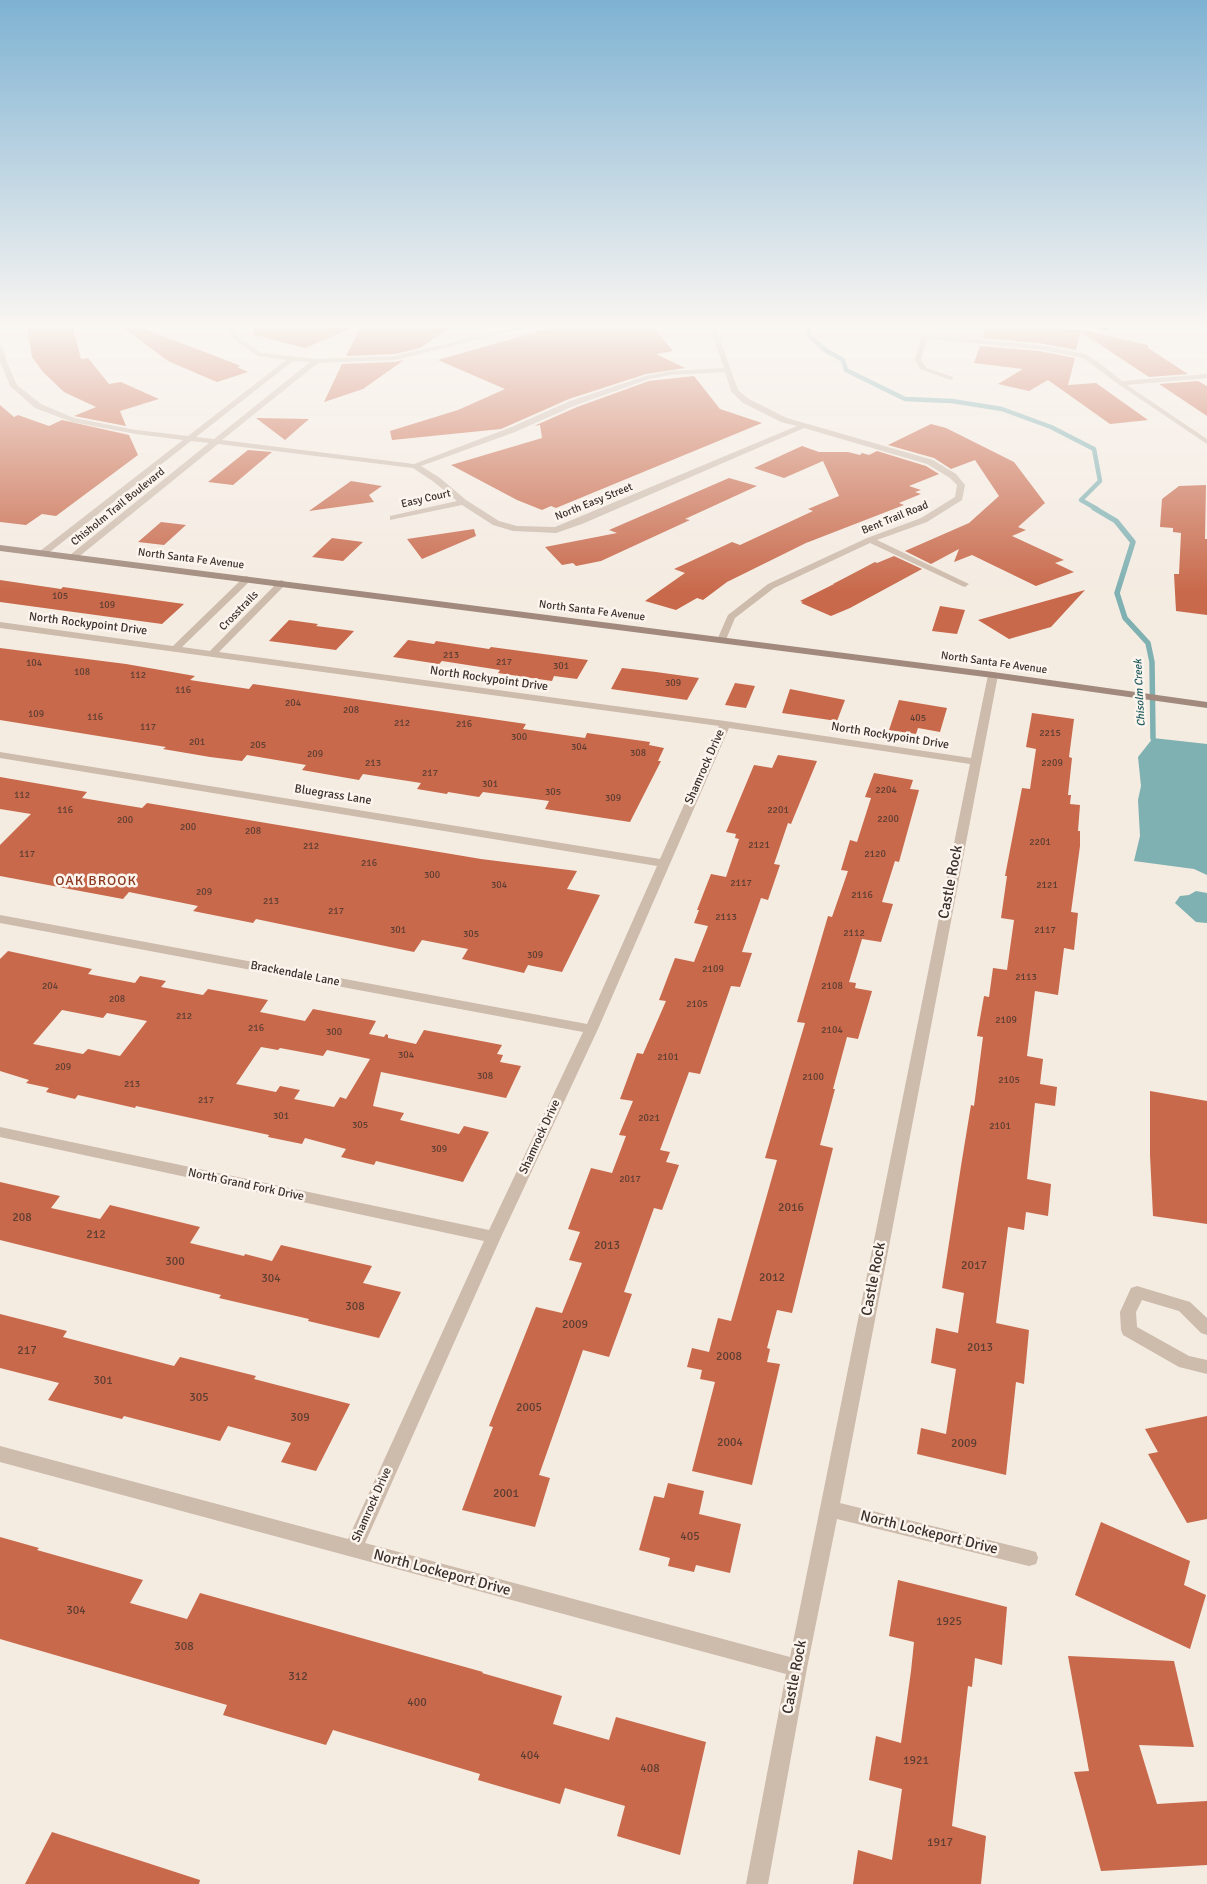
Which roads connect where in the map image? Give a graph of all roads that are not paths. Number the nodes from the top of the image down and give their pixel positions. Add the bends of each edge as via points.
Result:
1 (62, 416) edge
2 (218, 416) edge
3 (250, 416) edge
4 (545, 416) edge
5 (776, 416) edge
6 (1169, 416) edge
7 (805, 425) junction
8 (190, 438) junction
9 (218, 442) junction
10 (1207, 442) edge
11 (415, 466) junction
12 (463, 502) junction
13 (393, 518) dead end
14 (870, 540) junction
15 (0, 548) edge
16 (44, 553) junction
17 (73, 557) junction
18 (246, 579) junction
19 (282, 583) junction
20 (965, 584) dead end
21 (0, 625) edge
22 (722, 640) junction
23 (176, 648) junction
24 (212, 654) junction
25 (993, 675) junction
26 (1207, 704) edge
27 (725, 724) junction
28 (0, 755) edge
29 (975, 762) junction
30 (662, 863) junction
31 (0, 919) edge
32 (591, 1030) junction
33 (0, 1132) edge
34 (493, 1237) junction
35 (1207, 1328) edge
36 (1207, 1367) edge
37 (0, 1454) edge
38 (830, 1509) junction
39 (353, 1549) junction
40 (1029, 1558) dead end
41 (796, 1668) junction
42 (757, 1884) edge

1 - 8 street, North Easy Street via 136,432
2 - 8 street, Chisholm Trail Boulevard
3 - 9 street, Chisholm Trail Boulevard
4 - 11 street
5 - 7 street, Bent Trail Road
6 - 10 street
7 - 12 street, North Easy Street via 556,530 516,529 496,523
7 - 14 street, Bent Trail Road via 930,462 961,485 959,498 946,507 924,520
8 - 9 street, North Easy Street
8 - 16 street, Chisholm Trail Boulevard
9 - 11 street, North Easy Street
9 - 17 street, Chisholm Trail Boulevard
11 - 12 street, North Easy Street
12 - 13 street, Easy Court
14 - 20 street
14 - 22 street, Bent Trail Road via 771,586 731,617
15 - 16 main road, North Santa Fe Avenue
16 - 17 main road, North Santa Fe Avenue
17 - 18 main road, North Santa Fe Avenue
18 - 19 main road, North Santa Fe Avenue
18 - 23 street, Crosstrails
19 - 22 main road, North Santa Fe Avenue
19 - 24 street, Crosstrails
21 - 23 street, North Rockypoint Drive
22 - 25 main road, North Santa Fe Avenue
23 - 24 street, North Rockypoint Drive
24 - 27 street, North Rockypoint Drive
25 - 26 main road, North Santa Fe Avenue
25 - 29 street, Castle Rock
27 - 29 street, North Rockypoint Drive
27 - 30 street, Shamrock Drive
28 - 30 street, Bluegrass Lane
29 - 38 street, Castle Rock
30 - 32 street, Shamrock Drive
31 - 32 street, Brackendale Lane
32 - 34 street, Shamrock Drive
33 - 34 street, North Grand Fork Drive
34 - 39 street, Shamrock Drive
35 - 36 street via 1184,1306 1137,1292 1128,1312 1129,1330 1184,1362
37 - 39 street, North Lockeport Drive
38 - 40 street, North Lockeport Drive
38 - 41 street, Castle Rock
39 - 41 street, North Lockeport Drive
41 - 42 street, Castle Rock

